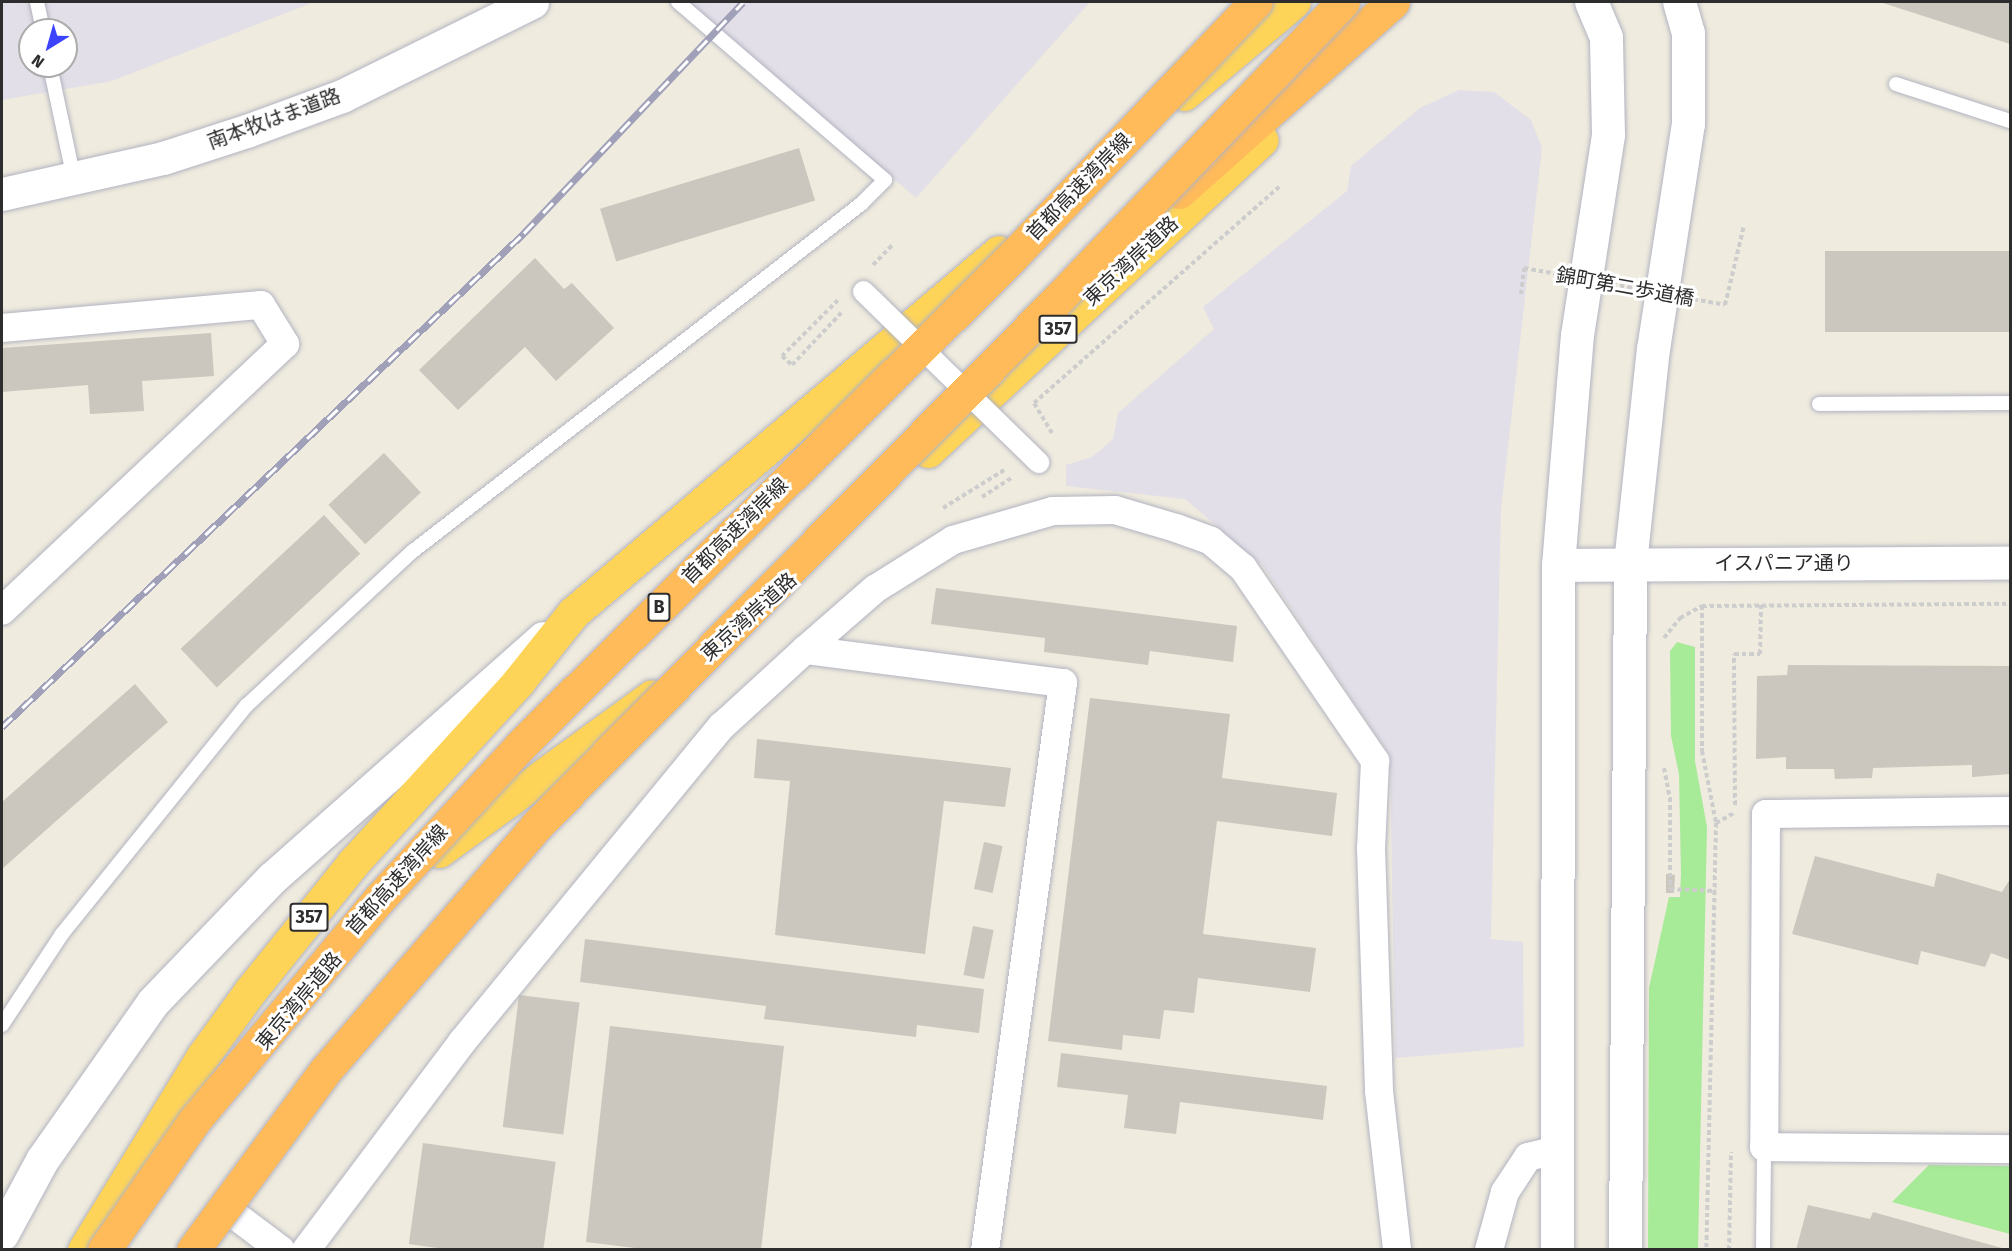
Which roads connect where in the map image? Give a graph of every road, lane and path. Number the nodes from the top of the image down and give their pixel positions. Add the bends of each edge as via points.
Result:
1 (37, 2) edge
2 (532, 2) edge
3 (678, 2) edge
4 (1256, 2) edge
5 (1294, 2) edge
6 (1343, 2) edge
7 (1393, 2) edge
8 (1408, 2) edge
9 (1591, 2) edge
10 (1679, 2) edge
11 (40, 18) edge
12 (53, 78) edge
13 (1896, 84) dead end
14 (2010, 121) edge
15 (74, 179) junction
16 (1279, 188) dead end
17 (2, 195) edge
18 (1744, 225) dead end
19 (893, 244) dead end
20 (870, 268) dead end
21 (854, 292) junction
22 (1521, 294) dead end
23 (1060, 297) junction
24 (2, 328) edge
25 (2010, 403) edge
26 (1819, 404) dead end
27 (1055, 439) dead end
28 (1038, 462) joint
29 (1015, 464) dead end
30 (979, 498) dead end
31 (934, 513) dead end
32 (1630, 563) junction
33 (2010, 563) edge
34 (1558, 565) junction
35 (2010, 604) edge
36 (1702, 606) junction
37 (2, 611) edge
38 (573, 614) junction
39 (1657, 647) dead end
40 (805, 650) junction
41 (708, 657) junction
42 (1664, 765) dead end
43 (2010, 810) edge
44 (1735, 813) dead end
45 (1716, 823) junction
46 (1716, 891) junction
47 (2, 1025) edge
48 (1764, 1147) junction
49 (2010, 1149) edge
50 (1557, 1150) junction
51 (228, 1210) junction
52 (2, 1234) edge
53 (84, 1250) edge
54 (104, 1250) edge
55 (118, 1250) edge
56 (193, 1250) edge
57 (202, 1250) edge
58 (281, 1250) edge
59 (306, 1250) edge
60 (985, 1250) edge
61 (1397, 1250) edge
62 (1489, 1250) edge
63 (1557, 1250) edge
64 (1625, 1250) edge
65 (1706, 1250) edge
66 (1763, 1250) edge

1 - 11 lane
2 - 15 street, 南本牧はま道路 via 342,96 163,158
3 - 47 lane via 885,180 861,204 413,551 247,705 68,925
4 - 54 highway, 首都高速湾岸線 / B, bridge via 1012,257 520,746 387,890 201,1112
5 - 38 highway, 東京湾岸道路 / 357
6 - 23 highway, bridge
7 - 23 highway, bridge
8 - 41 highway, 東京湾岸道路 / 357
9 - 34 street via 1606,37 1608,135 1577,335
10 - 32 street via 1689,33 1688,124 1653,348
12 - 15 lane
13 - 14 lane
15 - 17 street, 南本牧はま道路
16 - 27 path via 1034,403
18 - 22 path, 錦町第二歩道橋, bridge via 1725,305 1524,268
19 - 20 path
21 - 21 path via 792,364 782,356
21 - 28 street, bridge
23 - 56 highway, bridge via 537,825 324,1072
24 - 37 street via 261,306 285,344
25 - 26 lane
28 - 30 path
29 - 31 path
32 - 33 street, イスパニア通り
32 - 34 street, イスパニア通り
32 - 64 street
34 - 50 street
35 - 36 path
36 - 39 path via 1680,618
36 - 45 path via 1702,751
38 - 52 street via 428,735 281,870 153,1002 42,1160
38 - 53 highway, 東京湾岸道路 / 357 via 354,863 251,990 191,1076
40 - 59 street via 722,726 462,1042
40 - 60 street via 1063,683
40 - 61 street via 875,589 953,540 1053,510 1116,510 1176,528 1211,541 1243,568 1375,761 1371,849 1378,1091
41 - 51 street via 554,811 365,1022
41 - 55 highway, 東京湾岸道路 / 357 via 467,826 406,880 244,1066 166,1173
42 - 46 path via 1670,798 1670,889
43 - 48 street via 1766,814
44 - 45 path
45 - 46 path
46 - 65 path
48 - 49 street
48 - 66 lane
50 - 62 street via 1528,1157 1505,1192
50 - 63 street
51 - 57 street
51 - 58 street

